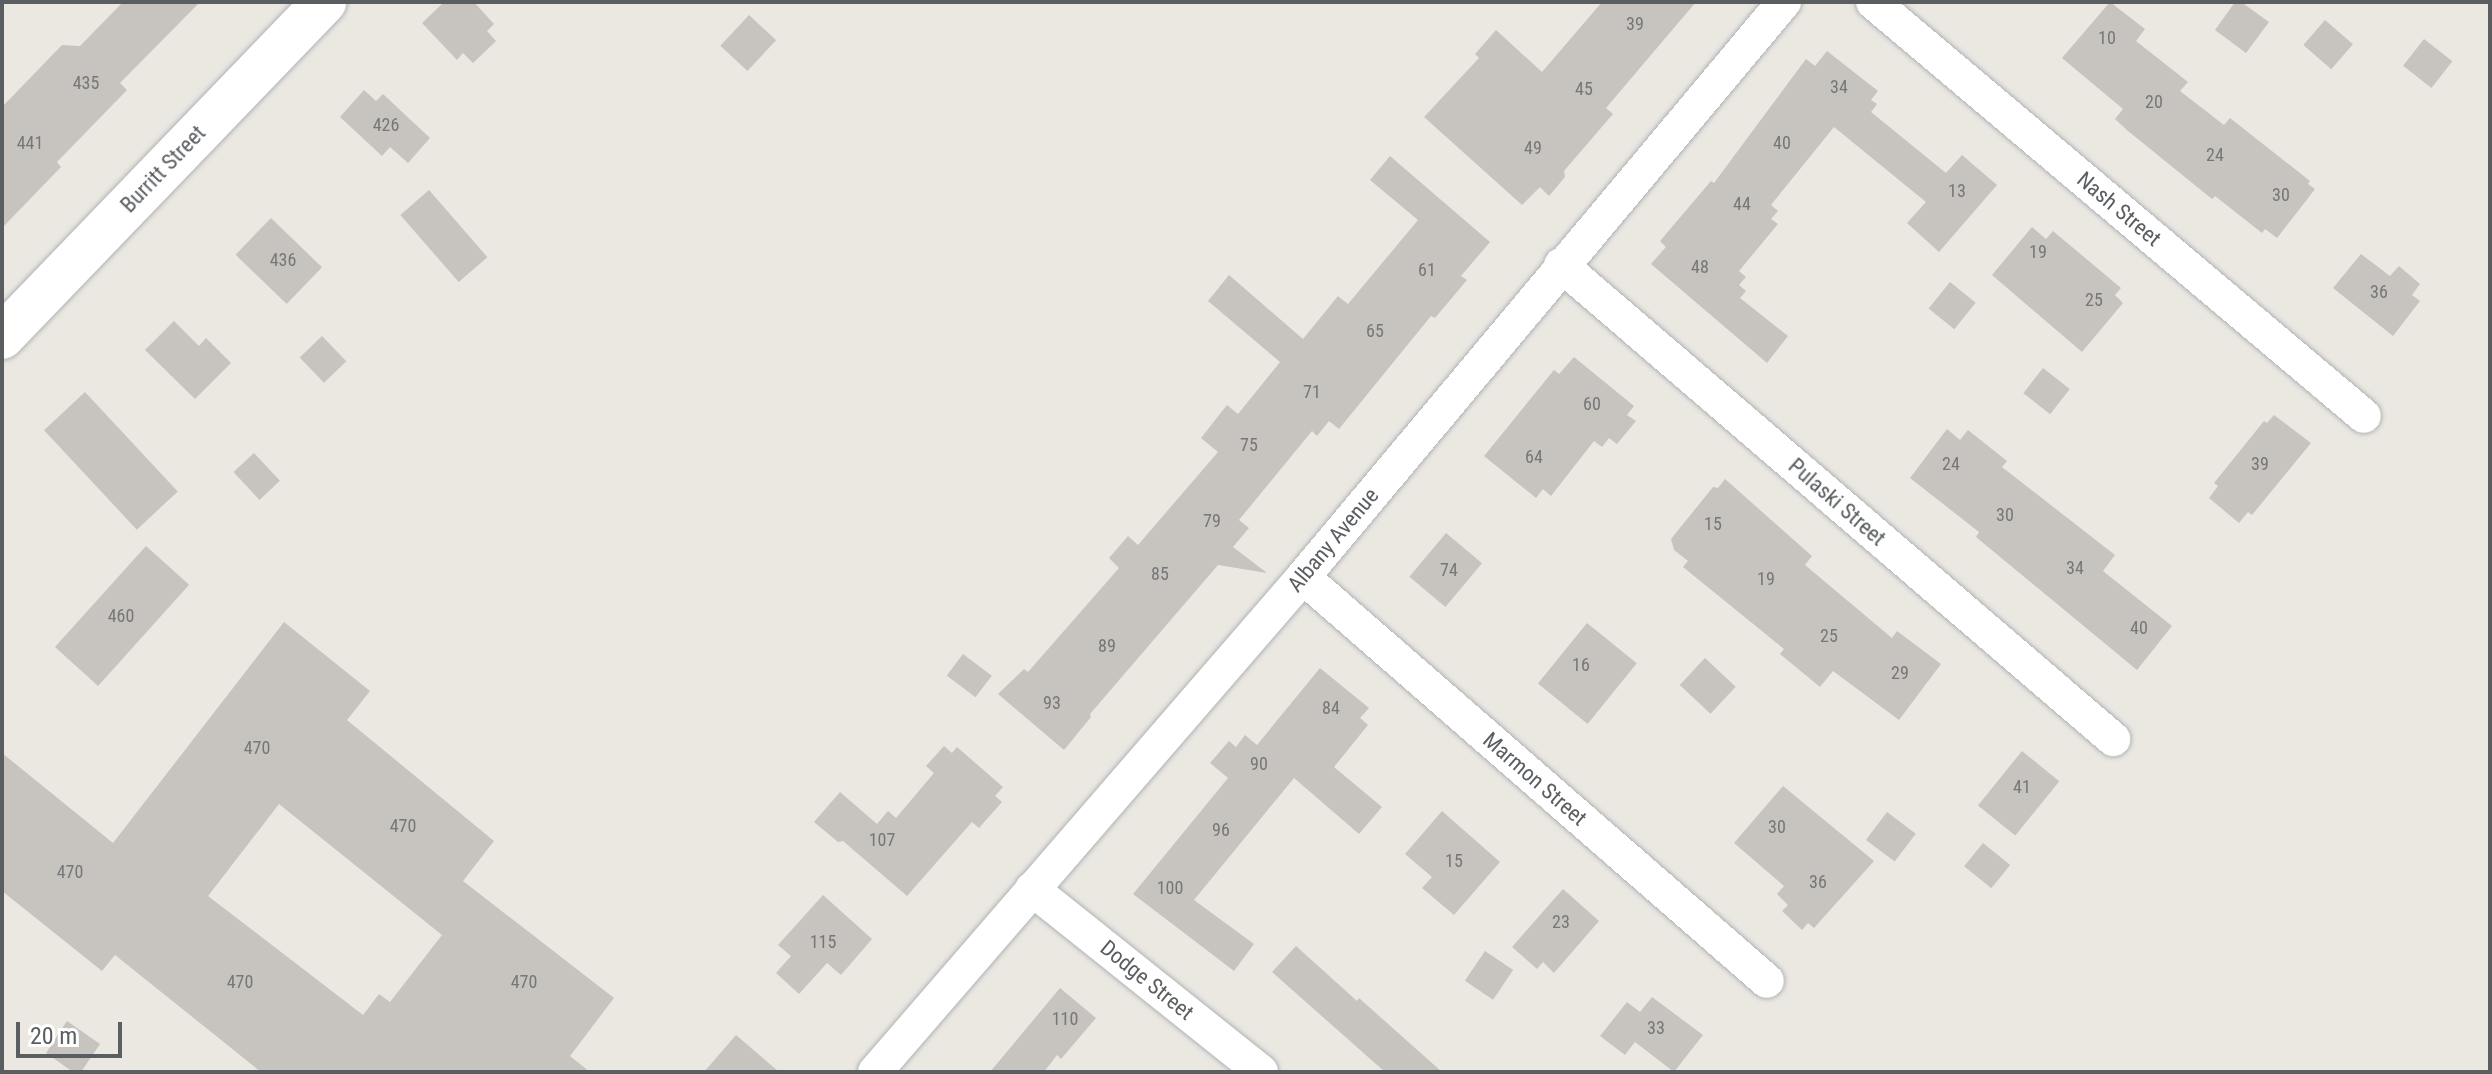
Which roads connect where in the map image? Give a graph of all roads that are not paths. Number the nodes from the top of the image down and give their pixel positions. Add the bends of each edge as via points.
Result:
1 (324, 2) edge
2 (1784, 2) edge
3 (1873, 2) edge
4 (1561, 265) junction
5 (2, 337) edge
6 (2364, 416) dead end
7 (1303, 577) junction
8 (2113, 739) dead end
9 (1032, 889) junction
10 (1767, 981) dead end
11 (875, 1072) edge
12 (1261, 1072) edge

1 - 5 street, Burritt Street
2 - 4 street, Albany Avenue
3 - 6 street, Nash Street
4 - 7 street, Albany Avenue
4 - 8 street, Pulaski Street
7 - 9 street, Albany Avenue
7 - 10 street, Marmon Street
9 - 11 street, Albany Avenue
9 - 12 street, Dodge Street

